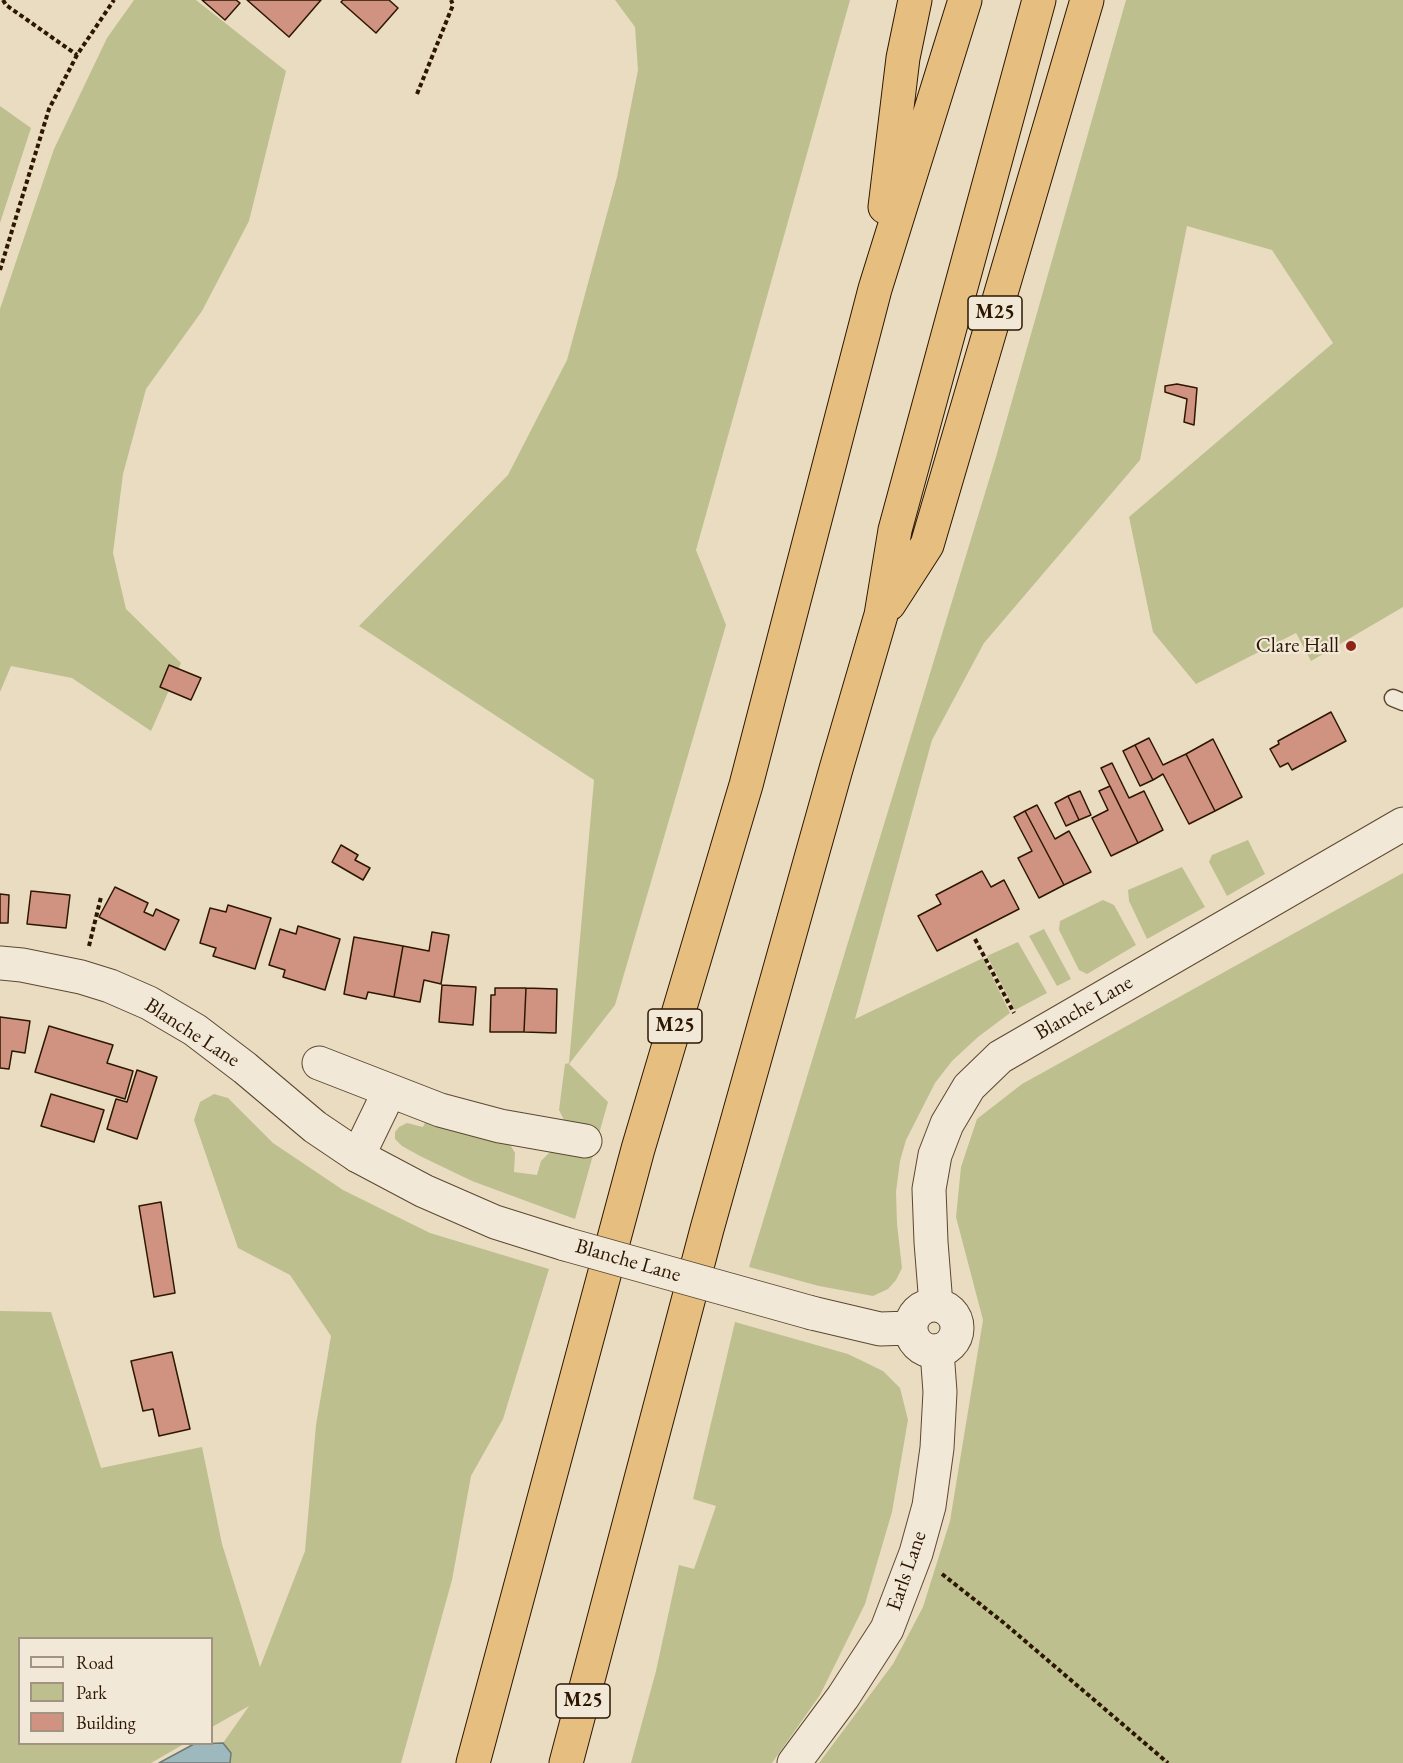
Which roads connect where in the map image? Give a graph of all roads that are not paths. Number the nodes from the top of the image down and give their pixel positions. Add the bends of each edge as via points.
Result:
1 (915, 0) edge
2 (965, 0) edge
3 (1039, 0) edge
4 (1087, 0) edge
5 (875, 289) junction
6 (881, 615) junction
7 (1403, 824) edge
8 (0, 963) edge
9 (319, 1063) dead end
10 (390, 1092) junction
11 (585, 1140) dead end
12 (358, 1156) junction
13 (936, 1305) junction
14 (910, 1329) junction
15 (937, 1351) junction
16 (473, 1763) edge
17 (566, 1763) edge
18 (794, 1763) edge

1 - 5 highway, M25 via 903,58
2 - 5 highway, M25
3 - 6 highway, M25 via 895,530
4 - 6 highway, M25 via 927,545
5 - 16 highway, M25 via 746,785 638,1149
6 - 17 highway, M25 via 707,1229
7 - 13 street, Blanche Lane via 1028,1040 1000,1057 969,1087 947,1124 935,1155 929,1189
8 - 12 street, Blanche Lane via 81,977 149,1003 195,1030
9 - 10 street
10 - 11 street via 500,1126
10 - 12 street
12 - 14 street, Blanche Lane, bridge via 495,1222 565,1244 812,1313 880,1329
13 - 14 street via 915,1313
13 - 15 street via 949,1311 956,1324 954,1338
14 - 15 street via 916,1343
15 - 18 street, Earls Lane via 937,1448 929,1506 916,1553 887,1629

